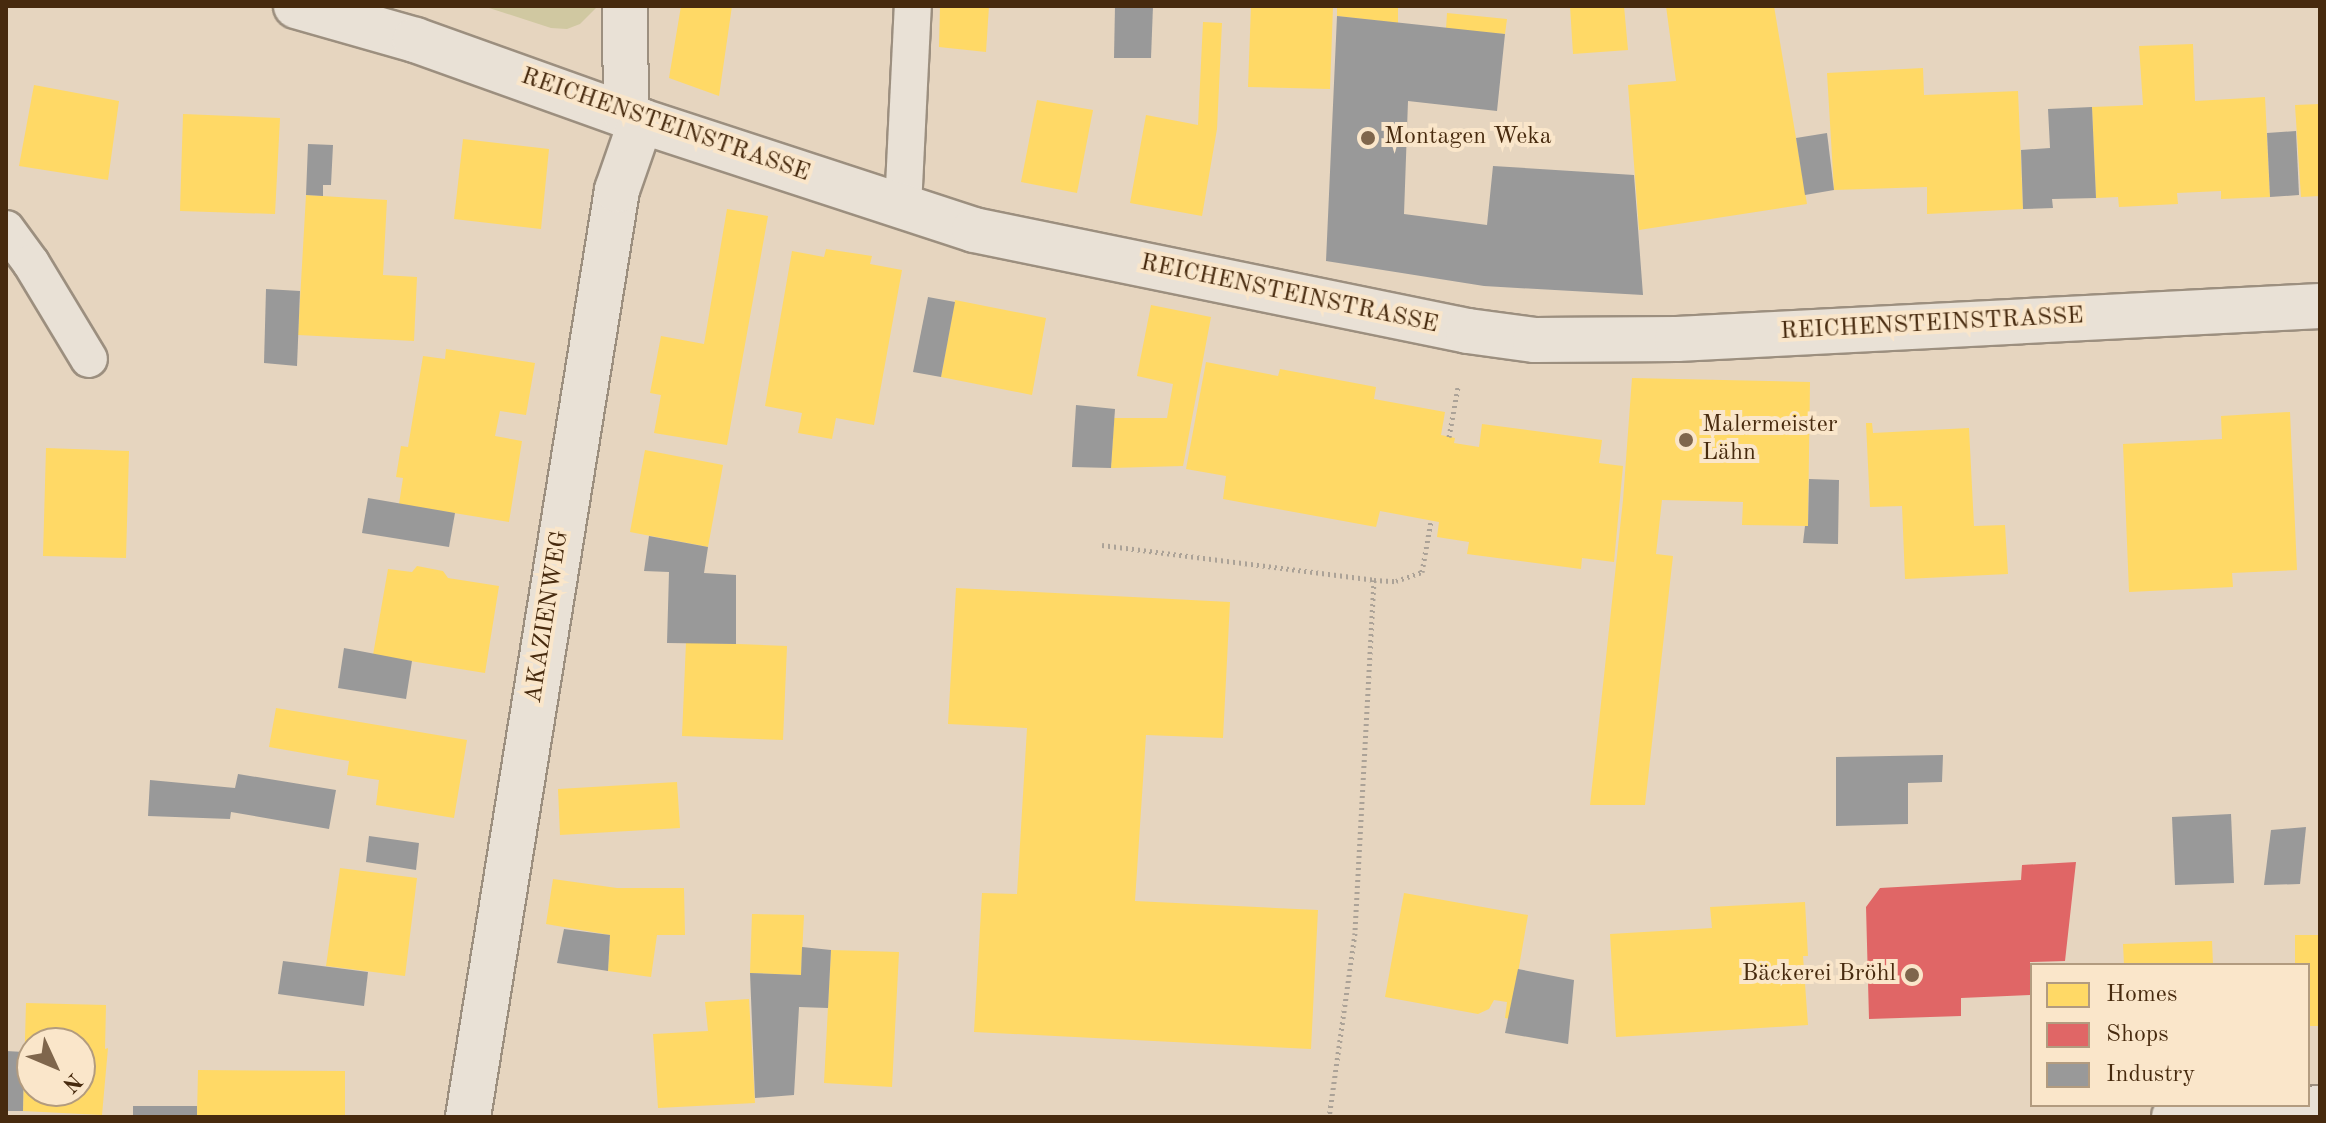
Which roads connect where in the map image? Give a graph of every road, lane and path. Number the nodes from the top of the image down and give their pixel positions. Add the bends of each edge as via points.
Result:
1 (296, 6) edge
2 (625, 6) edge
3 (913, 6) edge
4 (633, 118) junction
5 (903, 207) junction
6 (6, 229) edge
7 (2320, 306) edge
8 (89, 359) dead end
9 (1431, 521) dead end
10 (1102, 545) dead end
11 (1374, 580) junction
12 (2320, 1108) edge
13 (468, 1117) edge
14 (1329, 1117) edge
15 (2174, 1117) edge

1 - 4 street, REICHENSTEINSTRASSE via 427,44
2 - 4 street, AKAZIENWEG
3 - 5 lane
4 - 5 street, REICHENSTEINSTRASSE
4 - 13 street, AKAZIENWEG via 617,190
5 - 7 street, REICHENSTEINSTRASSE via 974,230 1453,328 1535,340 1677,339
6 - 8 lane
9 - 11 path via 1422,572 1396,581
10 - 11 path
11 - 14 path via 1355,933
12 - 15 street

